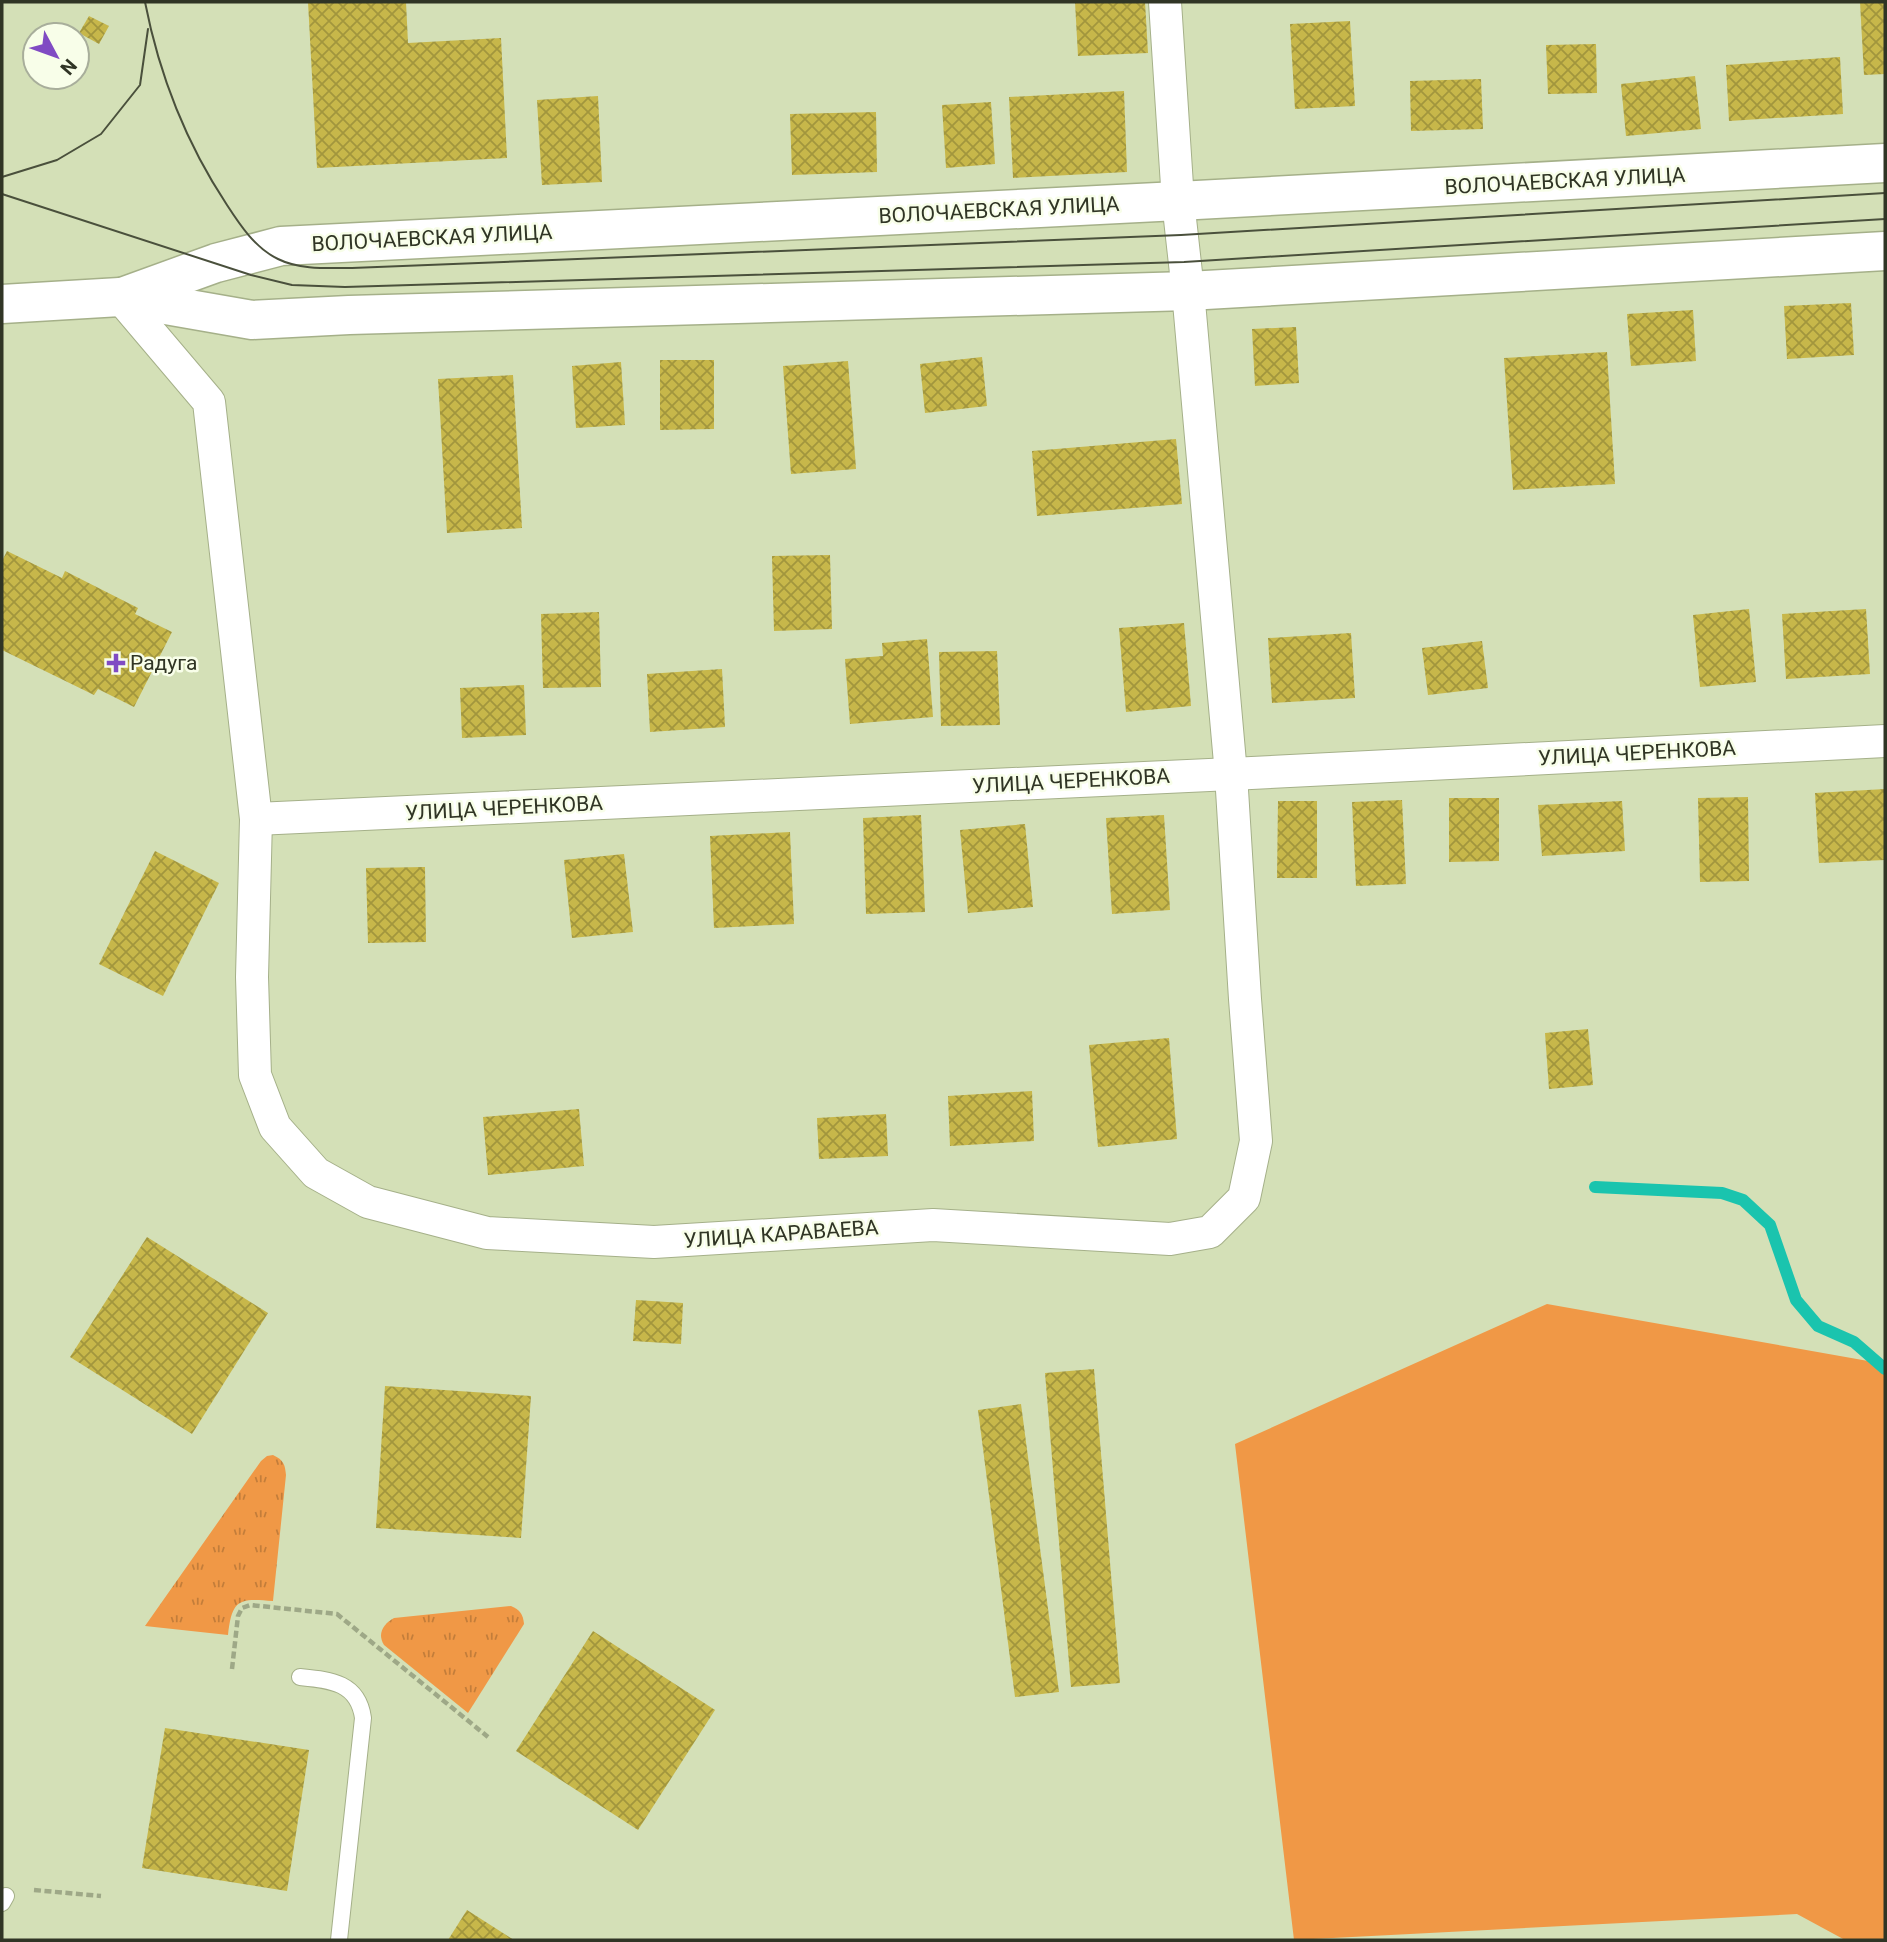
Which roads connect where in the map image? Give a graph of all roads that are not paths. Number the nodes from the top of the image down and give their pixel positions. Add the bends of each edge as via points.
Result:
1 (1165, 2) edge
2 (1885, 163) edge
3 (1178, 201) junction
4 (1885, 251) edge
5 (1188, 291) junction
6 (120, 297) junction
7 (2, 304) edge
8 (1885, 741) edge
9 (1231, 774) junction
10 (256, 819) junction
11 (300, 1677) dead end
12 (339, 1940) edge

1 - 3 street
2 - 3 main road, ВОЛОЧАЕВСКАЯ УЛИЦА
3 - 5 street
3 - 6 main road, ВОЛОЧАЕВСКАЯ УЛИЦА via 281,246
4 - 5 main road, ВОЛОЧАЕВСКАЯ УЛИЦА
5 - 6 main road, ВОЛОЧАЕВСКАЯ УЛИЦА via 251,320
5 - 9 street
6 - 7 main road, ВОЛОЧАЕВСКАЯ УЛИЦА
6 - 10 street, УЛИЦА КАРАВАЕВА via 209,402
8 - 9 street, УЛИЦА ЧЕРЕНКОВА
9 - 10 street, УЛИЦА ЧЕРЕНКОВА
9 - 10 street, УЛИЦА КАРАВАЕВА via 1256,1141 1244,1198 1210,1232 1170,1239 933,1225 653,1242 487,1234 368,1202 316,1173 275,1127 255,1075
11 - 12 lane via 332,1680 345,1688 361,1705 363,1718

